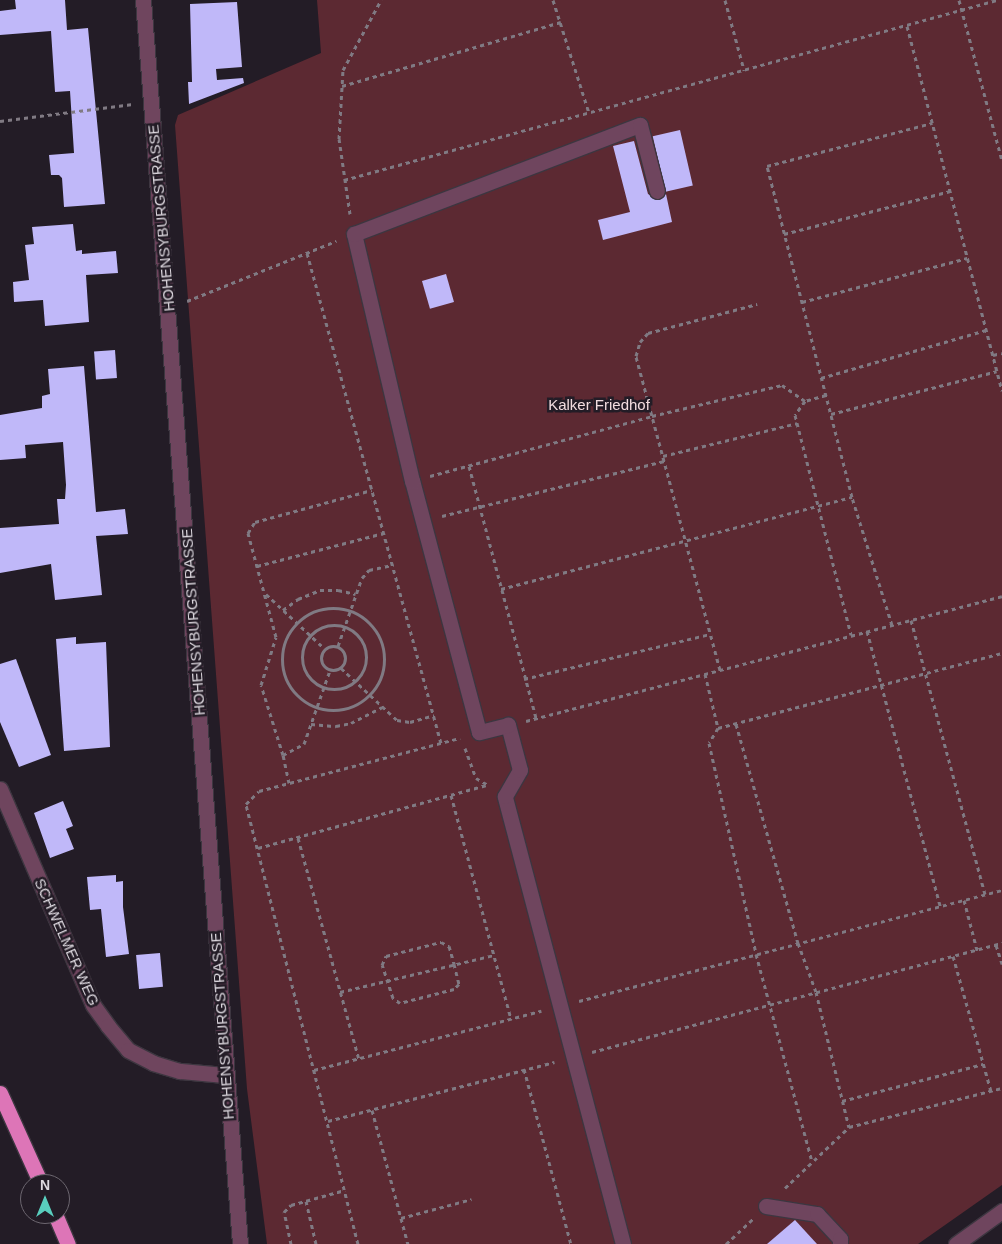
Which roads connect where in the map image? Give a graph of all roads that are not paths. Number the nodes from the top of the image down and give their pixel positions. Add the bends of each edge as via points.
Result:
1 (143, 0) edge
2 (658, 191) dead end
3 (0, 789) edge
4 (225, 1075) junction
5 (0, 1093) edge
6 (36, 1174) edge
7 (766, 1206) road end
8 (1002, 1212) edge
9 (59, 1224) edge
10 (68, 1244) edge
11 (240, 1244) edge
12 (623, 1244) edge
13 (840, 1244) edge
14 (956, 1244) edge

1 - 4 street, HOHENSYBURGSTRASSE via 170,309
2 - 12 street via 640,125 354,234 422,521 480,732 508,725 520,770 505,796
3 - 4 street, SCHWELMER WEG via 94,1005 108,1026 128,1050 153,1063 180,1071
4 - 11 street, HOHENSYBURGSTRASSE
5 - 6 highway
7 - 13 street via 817,1214 840,1239
8 - 14 street
9 - 10 highway

